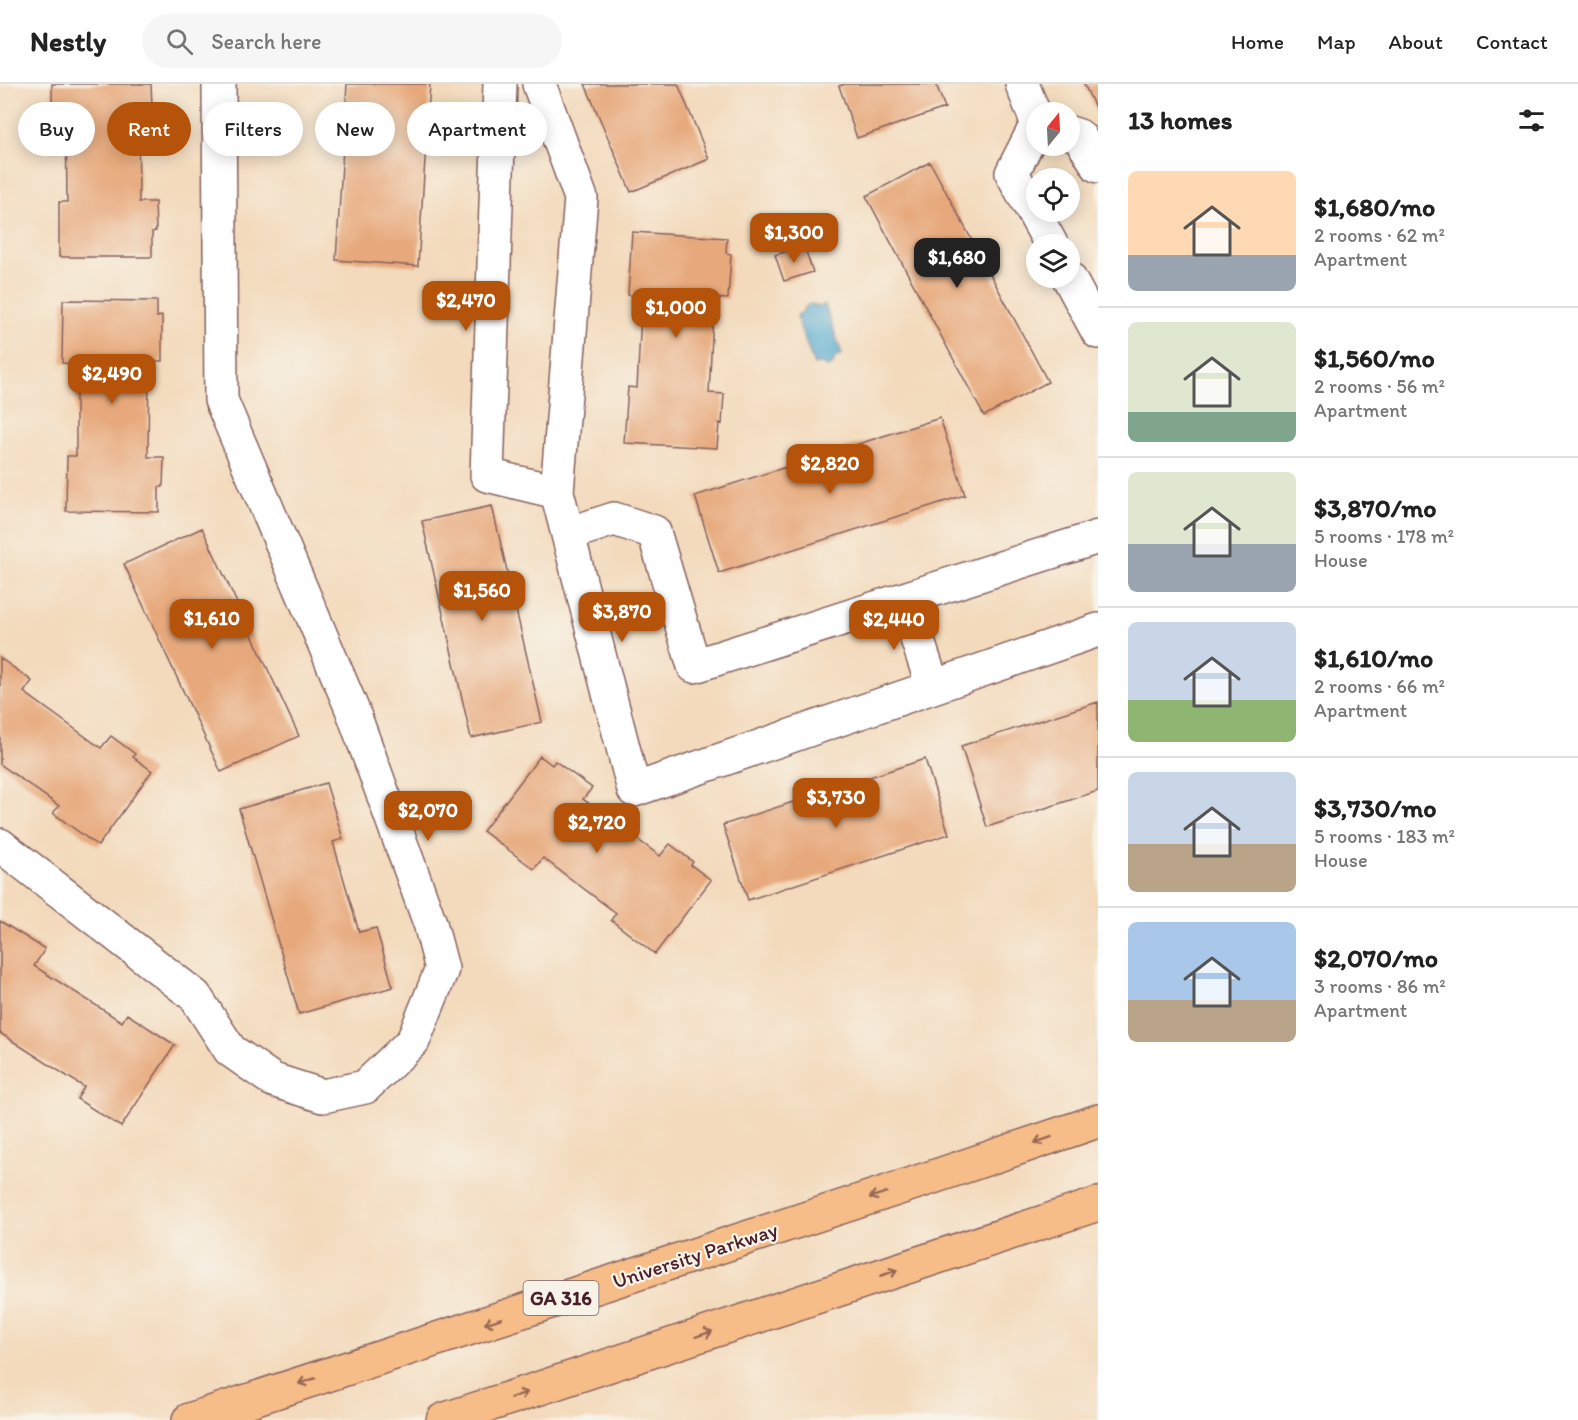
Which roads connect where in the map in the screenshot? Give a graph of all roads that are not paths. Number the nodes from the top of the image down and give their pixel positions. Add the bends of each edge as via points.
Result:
1 (219, 84) edge
2 (500, 84) edge
3 (539, 84) edge
4 (1022, 84) edge
5 (1029, 102) edge
6 (1080, 138) edge
7 (1026, 146) edge
8 (1098, 166) edge
9 (1046, 234) edge
10 (1074, 288) edge
11 (1098, 332) edge
12 (557, 492) junction
13 (568, 534) junction
14 (1098, 537) edge
15 (904, 599) junction
16 (1098, 630) edge
17 (933, 687) junction
18 (0, 845) edge
19 (1098, 1121) edge
20 (1098, 1204) edge
21 (189, 1420) edge
22 (443, 1420) edge

1 - 18 street via 220,400 352,709 430,923 442,969 413,1041 365,1087 323,1096 273,1080 230,1050 195,996
2 - 12 street via 487,475
3 - 12 street via 582,198
4 - 5 street
6 - 8 street
7 - 9 street via 1012,173
10 - 11 street
12 - 13 street
13 - 15 street via 614,519 654,532 694,666
13 - 17 street via 634,790
14 - 15 street
15 - 17 street
16 - 17 street
19 -> 21 highway, University Parkway / GA 316
22 -> 20 highway

